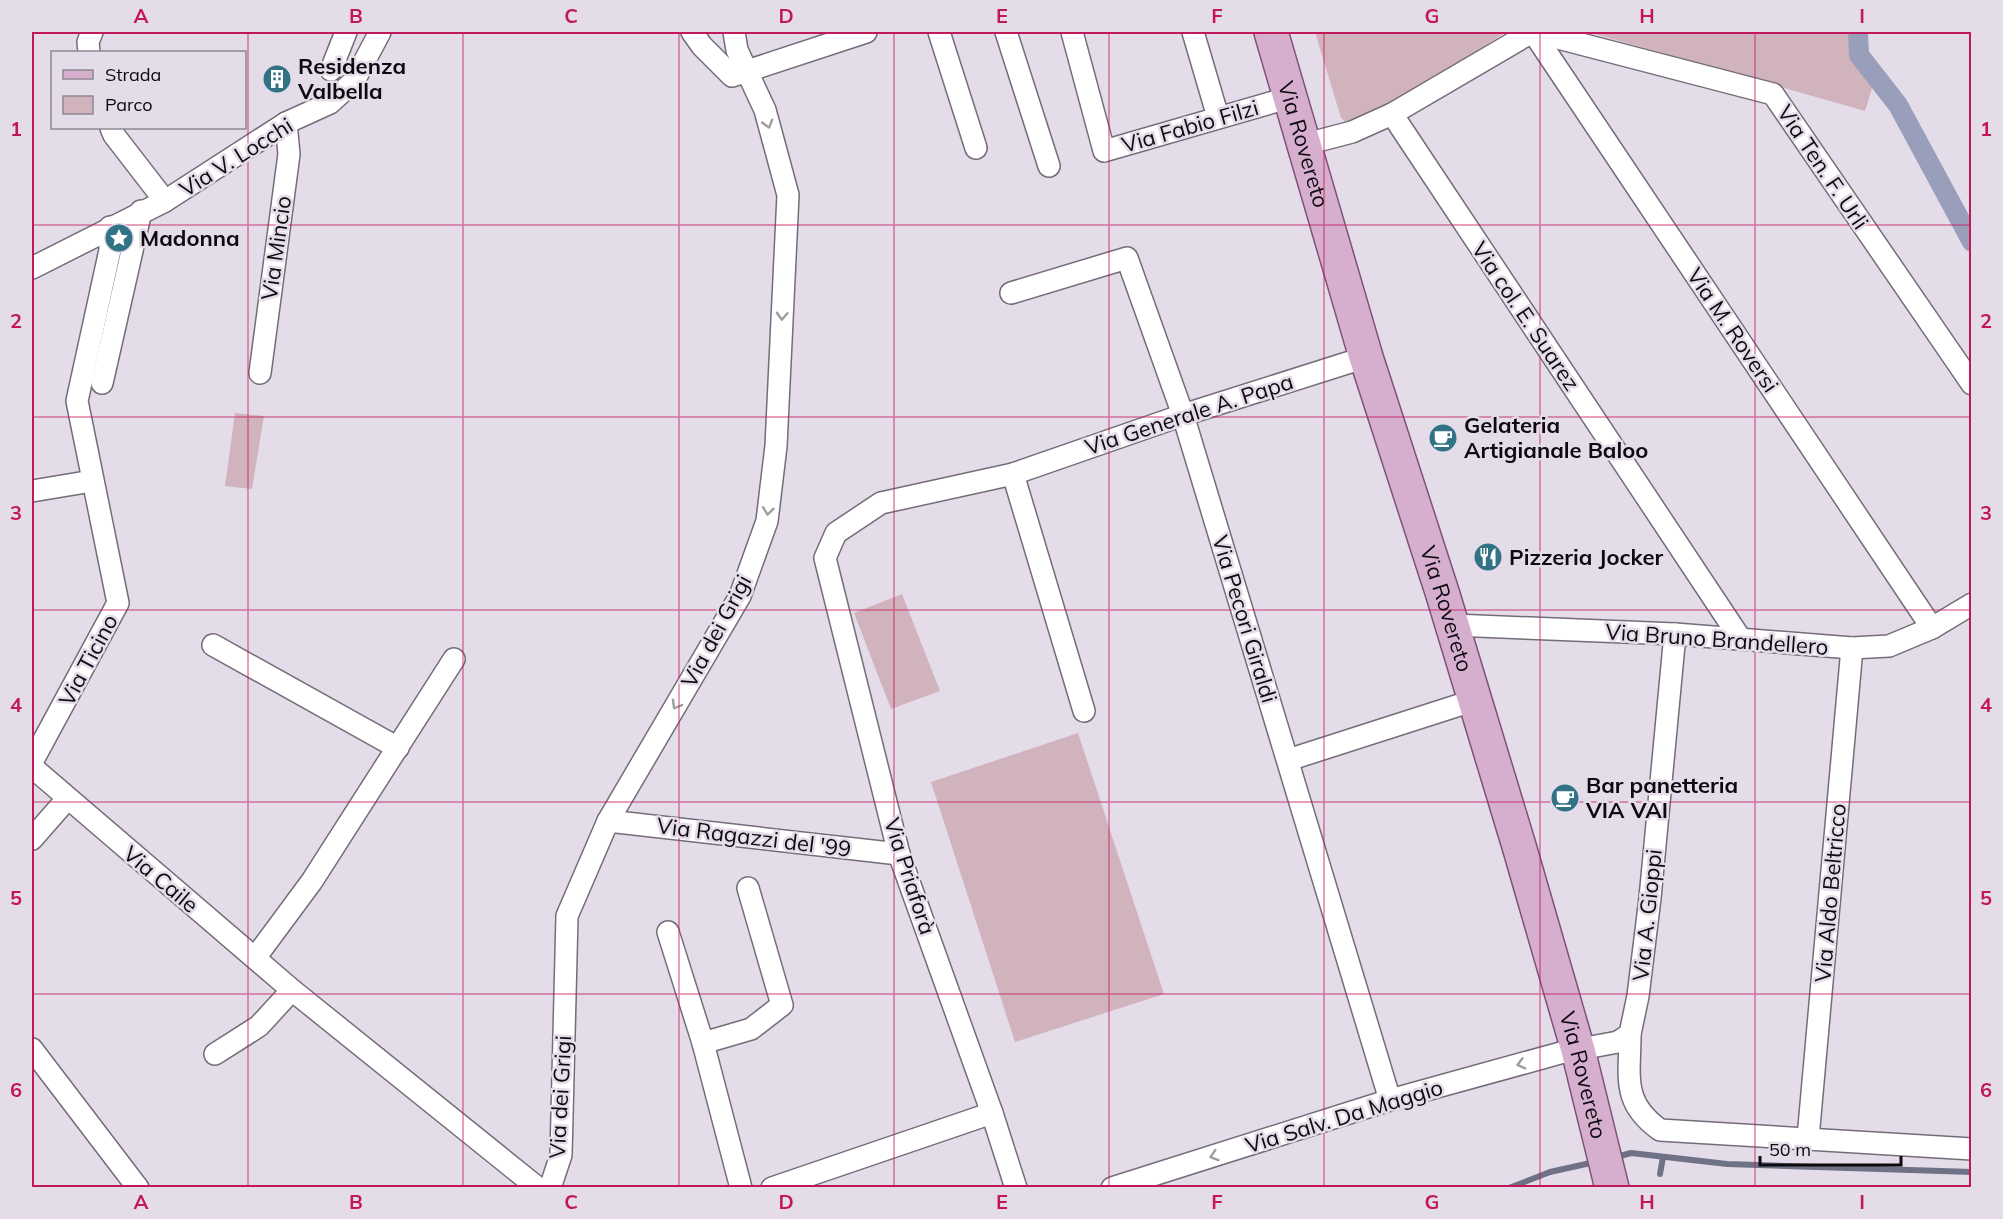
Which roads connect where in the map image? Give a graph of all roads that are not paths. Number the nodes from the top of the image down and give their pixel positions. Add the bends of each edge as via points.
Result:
1 (92, 32) edge
2 (346, 32) edge
3 (380, 32) edge
4 (692, 32) edge
5 (734, 32) edge
6 (866, 32) edge
7 (939, 32) edge
8 (1006, 32) edge
9 (1072, 32) edge
10 (1192, 32) edge
11 (1271, 32) edge
12 (1534, 32) edge
13 (89, 51) edge
14 (332, 70) dead end
15 (748, 70) junction
16 (1291, 97) junction
17 (1392, 114) junction
18 (1218, 117) junction
19 (286, 123) junction
20 (112, 129) edge
21 (1306, 144) junction
22 (976, 148) dead end
23 (1049, 166) dead end
24 (165, 201) junction
25 (141, 211) junction
26 (110, 227) junction
27 (32, 268) edge
28 (1011, 293) dead end
29 (1366, 357) junction
30 (260, 373) dead end
31 (102, 383) dead end
32 (1971, 384) edge
33 (1183, 415) junction
34 (1013, 474) junction
35 (92, 481) junction
36 (32, 491) edge
37 (825, 558) joint
38 (1971, 604) edge
39 (1453, 625) junction
40 (1932, 628) junction
41 (1675, 634) junction
42 (1740, 638) junction
43 (213, 645) dead end
44 (1852, 648) junction
45 (454, 659) dead end
46 (1475, 700) junction
47 (1084, 711) dead end
48 (398, 748) junction
49 (1288, 760) junction
50 (32, 765) edge
51 (67, 799) junction
52 (608, 820) junction
53 (32, 839) edge
54 (899, 854) junction
55 (748, 888) dead end
56 (668, 932) dead end
57 (255, 958) junction
58 (292, 990) junction
59 (1630, 1034) junction
60 (703, 1043) junction
61 (32, 1049) edge
62 (1578, 1050) junction
63 (215, 1054) dead end
64 (1390, 1100) junction
65 (992, 1113) junction
66 (1808, 1138) junction
67 (1971, 1149) edge
68 (1611, 1183) edge
69 (138, 1188) edge
70 (538, 1188) edge
71 (550, 1188) edge
72 (741, 1188) edge
73 (772, 1188) edge
74 (1016, 1188) edge
75 (1112, 1188) edge

1 - 13 street
2 - 14 street
3 - 19 street, Via V. Locchi via 354,81 330,103
4 - 15 street via 732,76
5 - 15 street, Via dei Grigi via 737,50
6 - 15 street
7 - 22 street
8 - 23 street
9 - 18 street, Via Fabio Filzi via 1104,151
10 - 18 street
11 - 16 main road, Via Rovereto
12 - 17 street
12 - 32 street, Via Ten. F. Urli via 1773,94
12 - 40 street, Via M. Roversi
15 -> 52 street, Via dei Grigi via 765,110 788,195 776,446 767,521 740,596
16 - 18 street, Via Fabio Filzi
16 - 21 main road, Via Rovereto
17 - 21 street via 1352,132
17 - 42 street, Via col. E. Suarez
19 - 24 street, Via V. Locchi
19 - 30 street, Via Mincio via 289,154
20 - 24 street
21 - 29 main road, Via Rovereto
24 - 25 street, Via V. Locchi
25 - 26 street, Via V. Locchi
25 - 31 street
26 - 27 street, Via V. Locchi
26 - 35 street, Via Ticino via 110,250 77,400
28 - 33 street, Via Pecori Giraldi via 1127,258
29 - 33 street, Via Generale A. Papa
29 - 39 main road, Via Rovereto
33 - 34 street, Via Generale A. Papa
33 - 49 street, Via Pecori Giraldi
34 - 37 street, Via Generale A. Papa via 881,503 836,533
34 - 47 street
35 - 36 street
35 - 50 street, Via Ticino via 118,603
37 - 54 street, Via Priaforà
38 - 40 street, Via Bruno Brandellero
39 - 41 street, Via Bruno Brandellero
39 - 46 main road, Via Rovereto
40 - 44 street, Via Bruno Brandellero via 1889,646
41 - 42 street, Via Bruno Brandellero
41 - 59 street, Via A. Gioppi via 1650,898
42 - 44 street, Via Bruno Brandellero
43 - 48 street
44 - 66 street, Via Aldo Beltricco
45 - 48 street
46 - 49 street
46 - 62 main road, Via Rovereto
48 - 57 street via 312,881
49 - 64 street, Via Pecori Giraldi
50 - 51 street, Via Caile
51 - 53 street
51 - 57 street, Via Caile
52 - 54 street, Via Ragazzi del '99
52 - 71 street, Via dei Grigi via 567,916 561,1155
54 - 65 street, Via Priaforà
55 - 60 street via 782,1005 751,1029
56 - 60 street
57 - 58 street, Via Caile
58 - 63 street via 259,1026
58 - 70 street, Via Caile
59 - 62 street via 1618,1042
59 - 66 street, Via A. Gioppi via 1631,1098 1642,1118 1660,1130
60 - 72 street
61 - 69 street
62 -> 64 street, Via Salv. Da Maggio
62 - 68 main road, Via Rovereto
64 -> 75 street, Via Salv. Da Maggio
65 - 73 street
65 - 74 street, Via Priaforà
66 - 67 street, Via A. Gioppi

